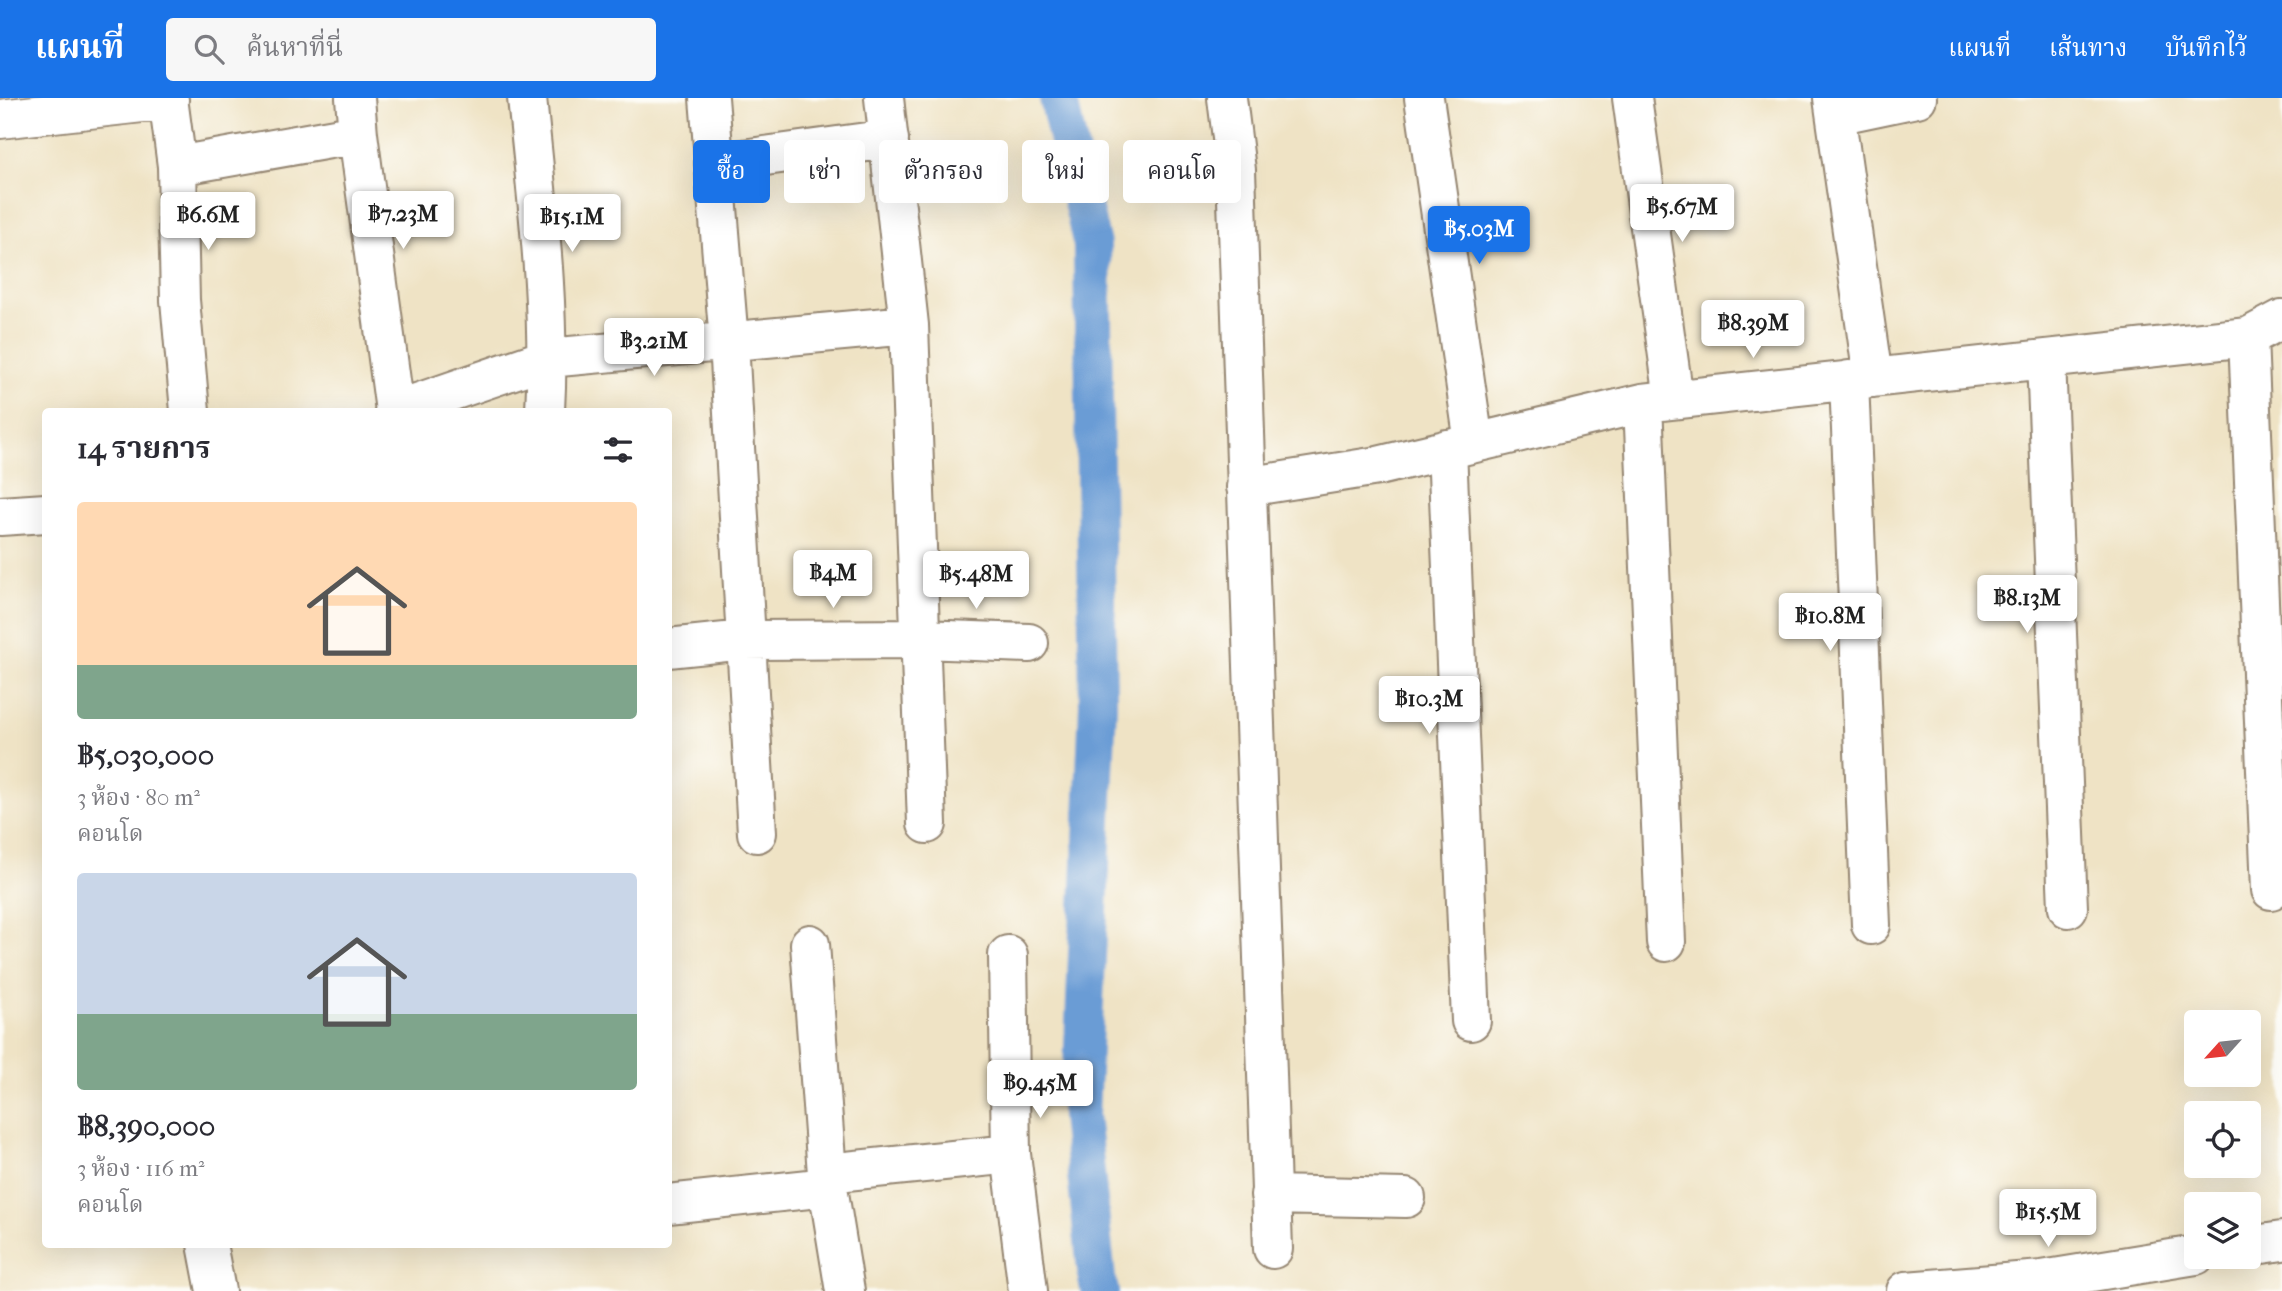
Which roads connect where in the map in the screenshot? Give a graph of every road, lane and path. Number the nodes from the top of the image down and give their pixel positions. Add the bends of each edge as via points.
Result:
1 (527, 98) edge
2 (709, 98) edge
3 (884, 98) edge
4 (1227, 98) edge
5 (1424, 98) edge
6 (1632, 98) edge
7 (1917, 98) edge
8 (168, 99) edge
9 (1835, 106) edge
10 (362, 108) edge
11 (0, 119) edge
12 (889, 139) junction
13 (712, 140) edge
14 (770, 155) edge
15 (177, 166) junction
16 (717, 203) edge
17 (2282, 319) edge
18 (909, 325) junction
19 (2248, 337) junction
20 (729, 342) junction
21 (548, 358) junction
22 (2046, 359) junction
23 (1861, 379) junction
24 (1658, 401) junction
25 (190, 408) edge
26 (394, 408) edge
27 (403, 408) edge
28 (545, 408) edge
29 (1461, 446) junction
30 (1246, 487) junction
31 (42, 513) edge
32 (0, 516) edge
33 (921, 639) junction
34 (745, 640) junction
35 (1029, 643) dead end
36 (672, 648) edge
37 (927, 824) dead end
38 (757, 833) dead end
39 (2272, 890) dead end
40 (2068, 908) dead end
41 (1871, 925) dead end
42 (1666, 942) dead end
43 (810, 944) dead end
44 (1008, 955) dead end
45 (1471, 1021) dead end
46 (1011, 1154) junction
47 (827, 1180) junction
48 (1270, 1195) junction
49 (1406, 1198) dead end
50 (672, 1203) edge
51 (2282, 1241) edge
52 (2261, 1244) edge
53 (208, 1248) edge
54 (1273, 1249) dead end
55 (2184, 1257) edge
56 (216, 1291) edge
57 (845, 1291) edge
58 (1028, 1291) edge
59 (1906, 1291) edge

1 - 21 street via 546,289
2 - 13 street
3 - 12 street
4 - 30 street via 1236,170
5 - 29 street
6 - 24 street
7 - 9 street
8 - 11 street
8 - 15 street
9 - 23 street
10 - 15 street
10 - 26 street
12 - 14 street
12 - 18 street
15 - 25 street via 180,300
16 - 20 street
17 - 19 street
18 - 20 street
18 - 33 street
19 - 22 street
19 - 39 street
20 - 21 street
20 - 34 street
21 - 27 street
21 - 28 street
22 - 23 street
22 - 40 street
23 - 24 street
23 - 41 street
24 - 29 street
24 - 42 street
29 - 30 street via 1378,466
29 - 45 street
30 - 48 street
31 - 32 street
33 - 34 street
33 - 35 street
33 - 37 street
34 - 36 street
34 - 38 street
43 - 47 street
44 - 46 street
46 - 47 street
46 - 58 street
47 - 50 street
47 - 57 street
48 - 49 street
48 - 54 street
51 - 52 street
53 - 56 street
55 - 59 street via 2042,1280

